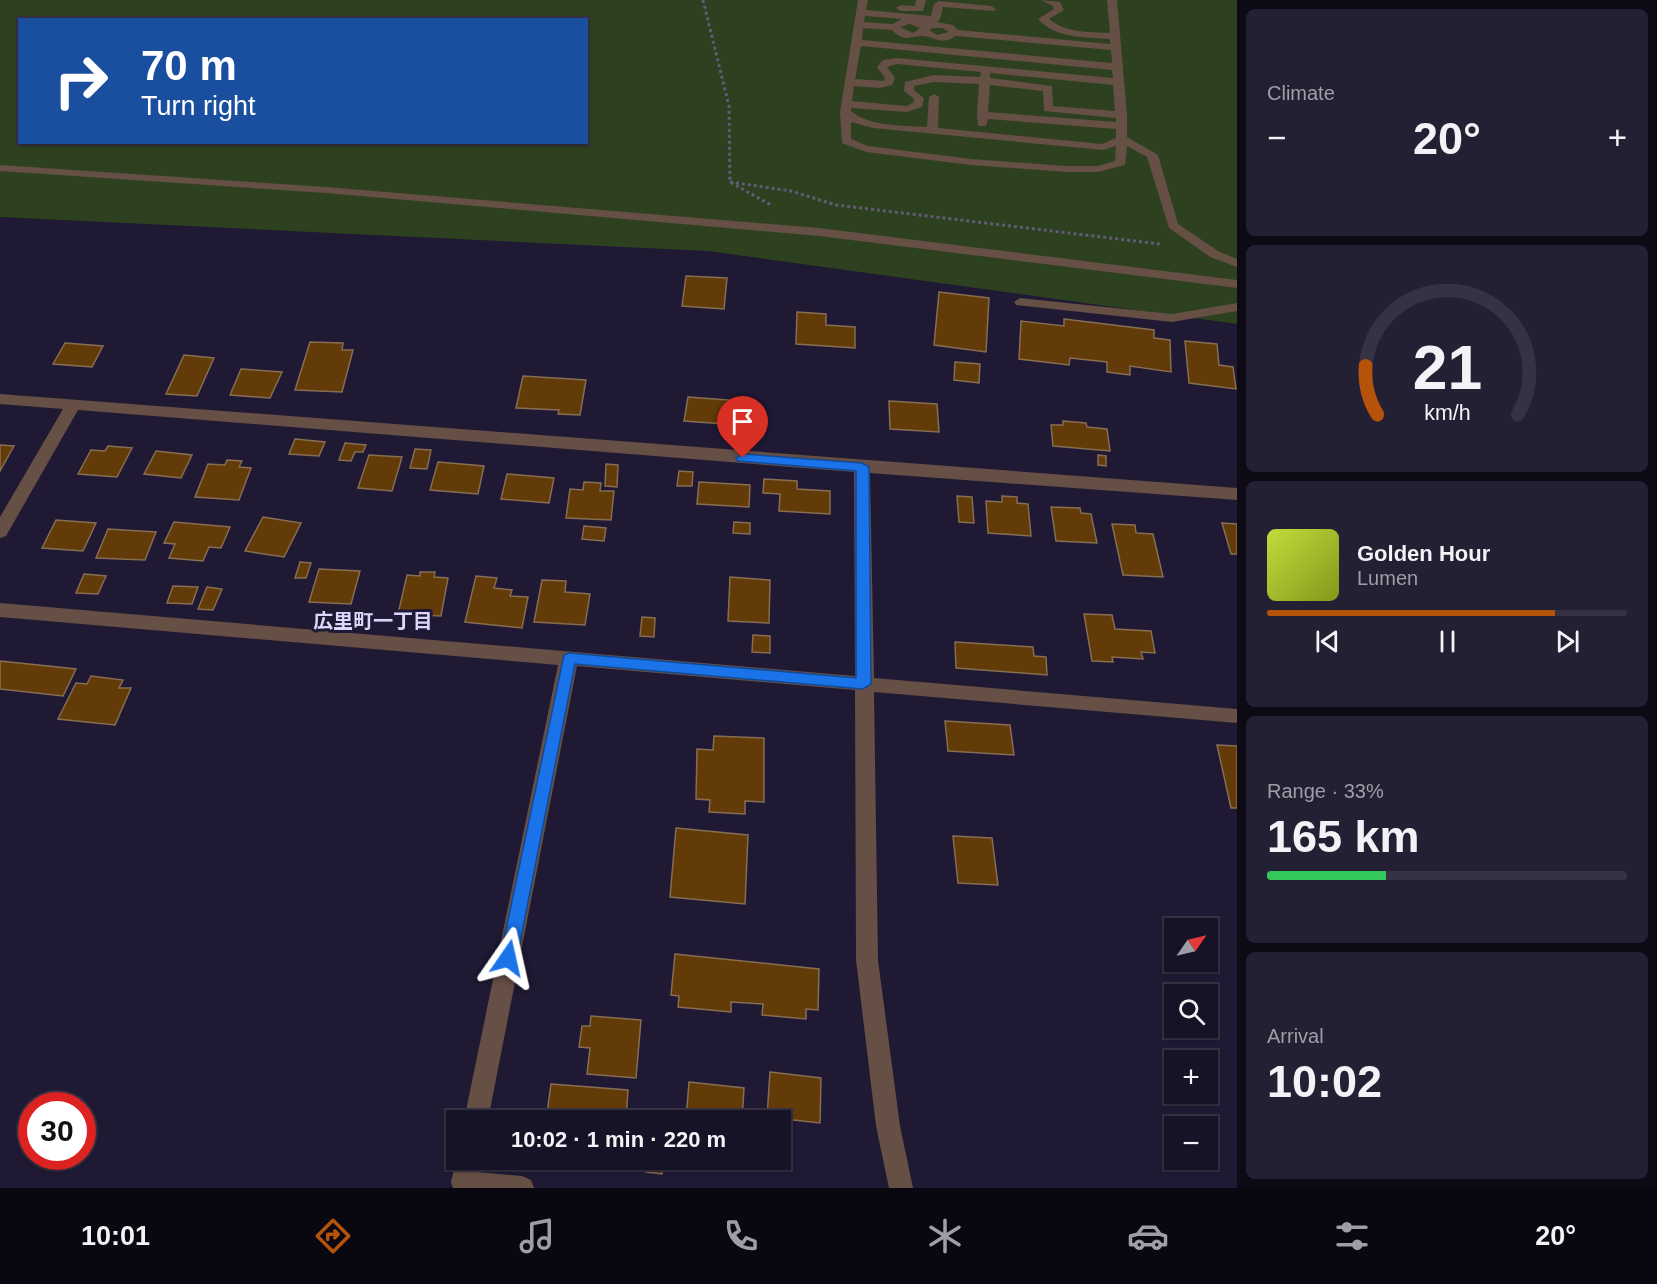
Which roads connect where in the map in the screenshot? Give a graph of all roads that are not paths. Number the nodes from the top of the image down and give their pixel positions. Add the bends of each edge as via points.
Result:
1 (921, 0) edge
2 (1046, 0) edge
3 (1112, 0) edge
4 (862, 10) edge
5 (990, 18) edge
6 (1116, 36) junction
7 (857, 43) junction
8 (1117, 48) junction
9 (986, 56) junction
10 (1118, 67) junction
11 (985, 70) junction
12 (850, 82) junction
13 (984, 82) junction
14 (1119, 82) junction
15 (934, 97) dead end
16 (846, 108) junction
17 (982, 115) junction
18 (1122, 127) junction
19 (932, 131) junction
20 (981, 136) junction
21 (0, 168) edge
22 (1237, 263) edge
23 (1237, 284) edge
24 (1020, 302) dead end
25 (1237, 308) edge
26 (0, 399) edge
27 (74, 404) junction
28 (862, 467) junction
29 (1237, 494) edge
30 (0, 532) edge
31 (0, 610) edge
32 (569, 658) junction
33 (863, 684) junction
34 (1237, 716) edge
35 (478, 1110) edge
36 (466, 1170) edge
37 (522, 1188) edge
38 (901, 1188) edge

1 - 4 lane via 920,9
2 - 6 lane via 1057,4 1059,10 1043,19 1049,26
3 - 6 lane
4 - 5 lane via 935,19 939,4
4 - 5 lane via 895,27 912,22 925,29 931,25 948,26 954,33
4 - 7 lane
5 - 8 lane
5 - 9 lane
6 - 8 lane
7 - 9 lane
7 - 12 lane
8 - 10 lane
9 - 10 lane
9 - 11 lane
10 - 14 lane
11 - 12 lane via 897,61 882,67 890,78 888,83
11 - 13 lane
11 - 14 lane
12 - 16 lane
13 - 16 lane via 914,80 909,91 920,98 918,105 907,109
13 - 17 lane
13 - 18 lane via 1048,88 1048,109
14 - 18 lane
15 - 19 lane via 937,110
16 - 18 lane via 846,141 866,149 971,162 1098,169 1121,163
16 - 19 lane via 855,120 873,125
17 - 18 lane
17 - 20 lane
18 - 20 lane via 1103,147
18 - 22 lane via 1152,155 1173,226 1214,254
19 - 20 lane
21 - 23 lane via 349,192 819,232
24 - 25 lane via 1172,318
26 - 27 street
27 - 28 street
27 - 30 street
28 - 29 street
28 - 33 street
31 - 32 street
32 - 33 street
32 - 35 street
33 - 34 street
33 - 38 street via 867,960 888,1125
36 - 37 street via 463,1182

